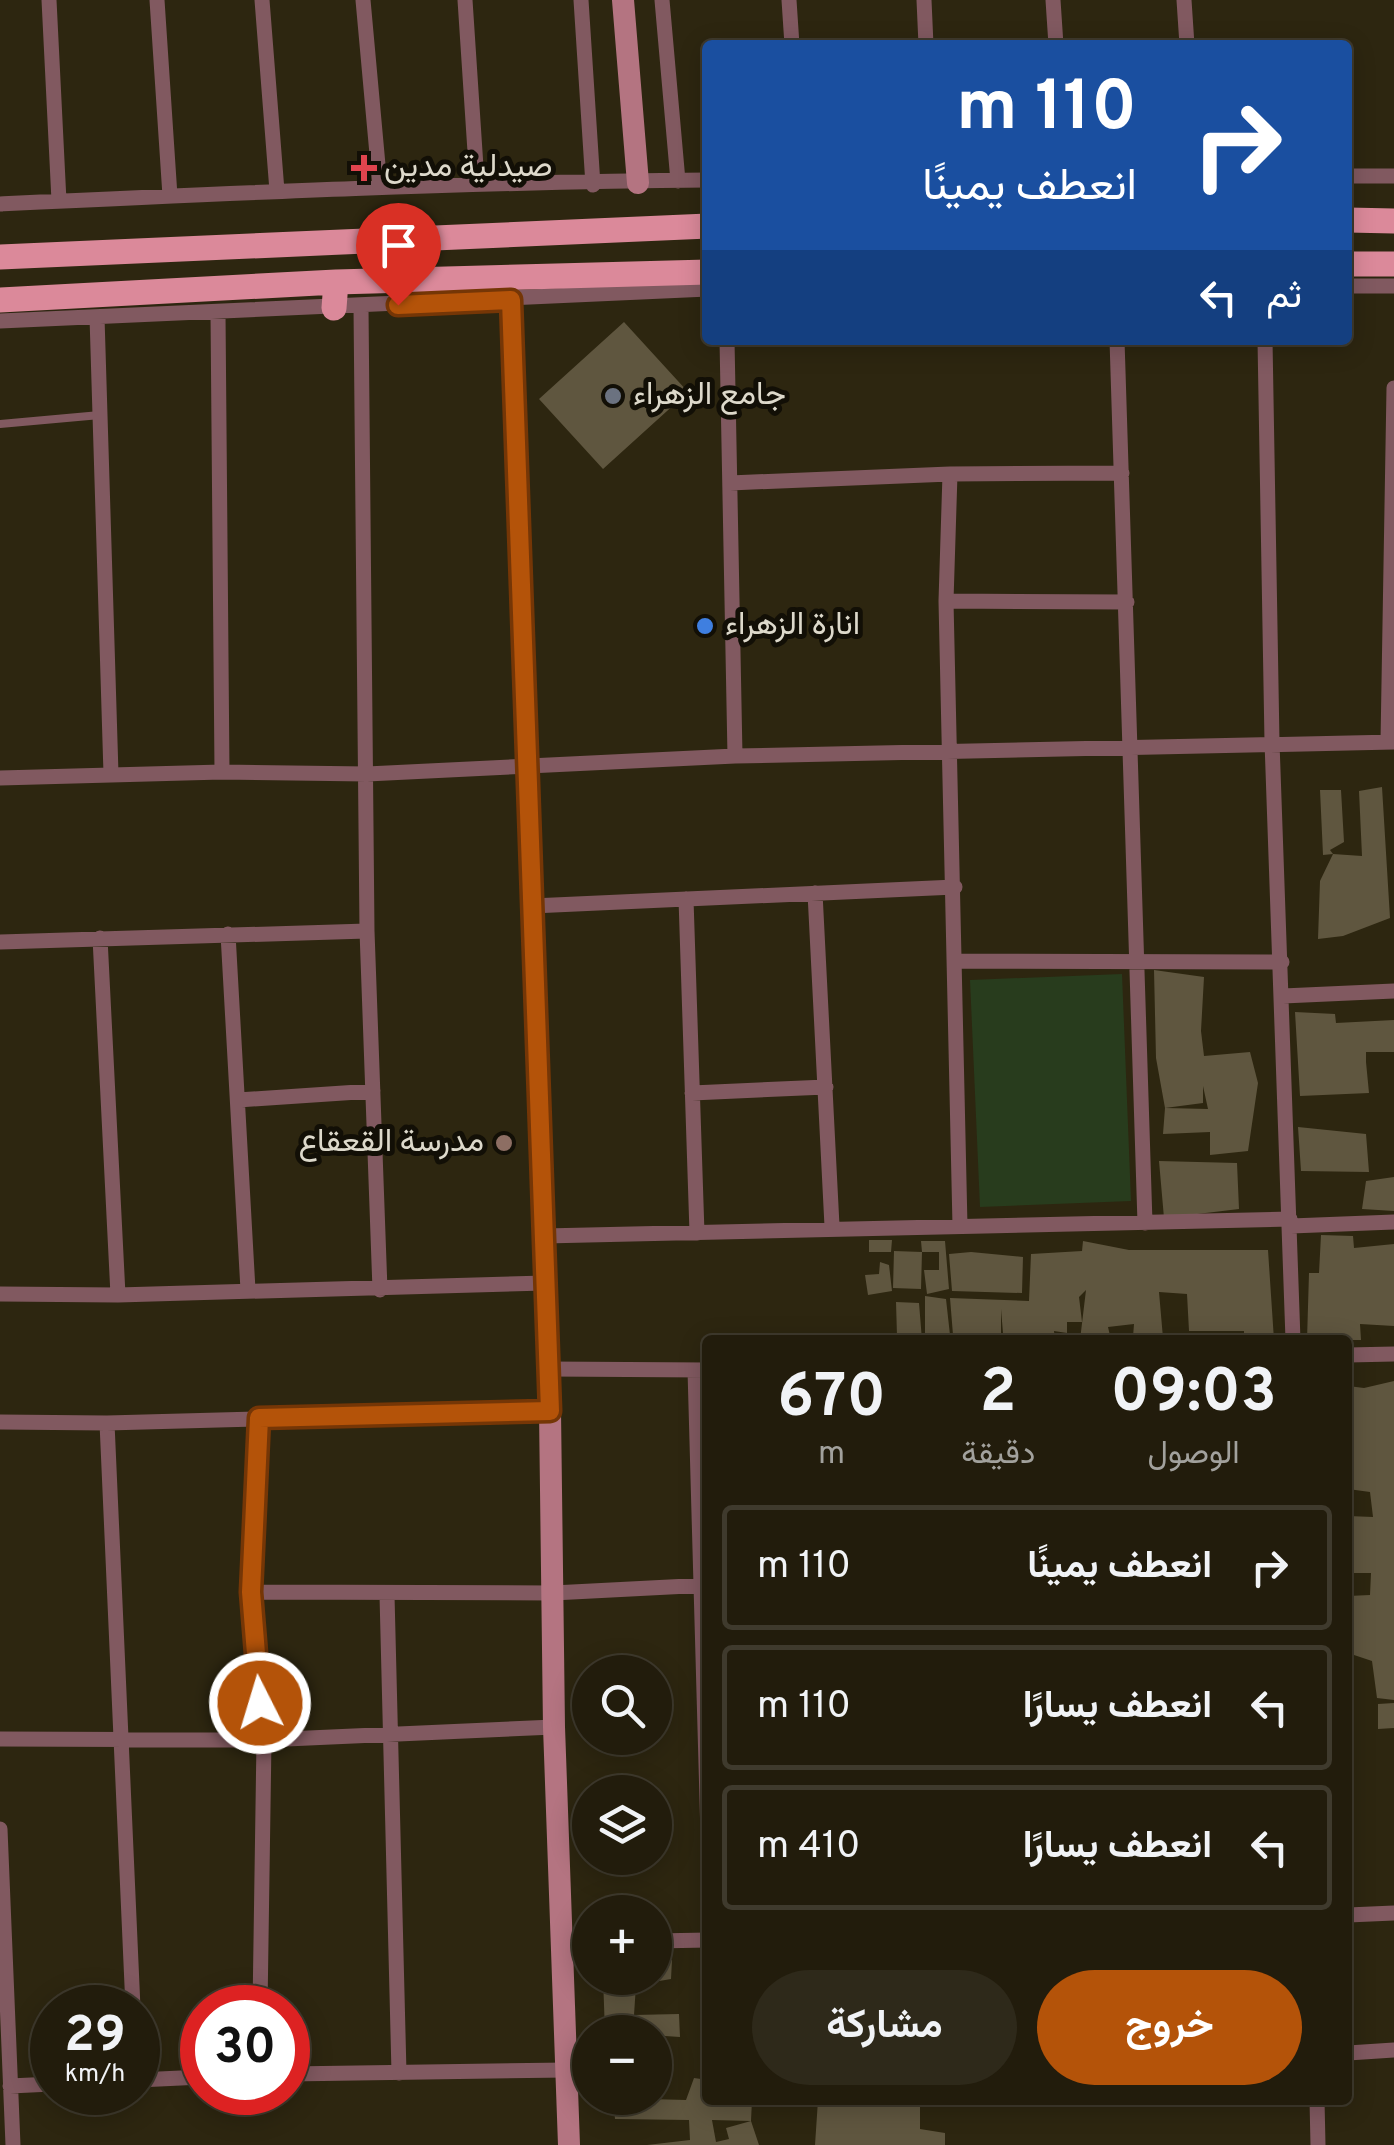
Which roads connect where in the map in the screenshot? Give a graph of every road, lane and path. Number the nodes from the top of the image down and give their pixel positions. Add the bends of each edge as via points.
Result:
1 (49, 0) edge
2 (157, 0) edge
3 (262, 0) edge
4 (363, 0) edge
5 (464, 0) edge
6 (581, 0) edge
7 (623, 0) edge
8 (662, 0) edge
9 (788, 0) edge
10 (924, 0) edge
11 (1053, 0) edge
12 (1184, 0) edge
13 (792, 40) edge
14 (926, 40) edge
15 (1056, 40) edge
16 (1188, 40) edge
17 (1352, 176) edge
18 (1394, 176) edge
19 (702, 180) edge
20 (678, 181) junction
21 (477, 182) junction
22 (638, 182) junction
23 (593, 185) junction
24 (380, 186) junction
25 (277, 191) junction
26 (170, 196) junction
27 (60, 201) junction
28 (0, 204) edge
29 (1352, 220) edge
30 (1394, 221) edge
31 (702, 226) edge
32 (0, 257) edge
33 (1352, 264) edge
34 (1394, 264) edge
35 (702, 272) edge
36 (1352, 286) edge
37 (1394, 286) edge
38 (702, 289) edge
39 (335, 295) junction
40 (0, 300) edge
41 (511, 300) junction
42 (361, 307) junction
43 (218, 312) junction
44 (96, 317) junction
45 (0, 321) edge
46 (727, 345) edge
47 (1117, 345) edge
48 (1264, 345) edge
49 (1394, 388) edge
50 (100, 415) junction
51 (0, 424) edge
52 (1393, 456) edge
53 (1122, 473) junction
54 (950, 474) junction
55 (730, 483) junction
56 (1392, 596) edge
57 (946, 602) junction
58 (1127, 602) junction
59 (1272, 742) junction
60 (1391, 742) edge
61 (1130, 747) junction
62 (950, 753) junction
63 (735, 756) junction
64 (525, 767) junction
65 (222, 772) junction
66 (111, 774) junction
67 (367, 774) junction
68 (0, 778) edge
69 (955, 887) junction
70 (815, 893) junction
71 (686, 899) junction
72 (532, 906) junction
73 (367, 931) junction
74 (228, 934) junction
75 (100, 938) junction
76 (0, 942) edge
77 (957, 961) junction
78 (1136, 962) junction
79 (1282, 962) junction
80 (1394, 991) edge
81 (1284, 996) junction
82 (826, 1087) junction
83 (373, 1091) junction
84 (692, 1094) junction
85 (238, 1100) junction
86 (1290, 1222) junction
87 (1394, 1222) edge
88 (1144, 1224) junction
89 (832, 1226) junction
90 (960, 1226) junction
91 (696, 1233) junction
92 (544, 1236) junction
93 (545, 1284) junction
94 (248, 1290) junction
95 (380, 1290) junction
96 (0, 1294) edge
97 (118, 1295) junction
98 (1292, 1335) edge
99 (1394, 1354) edge
100 (1352, 1355) edge
101 (547, 1370) junction
102 (701, 1370) edge
103 (550, 1411) junction
104 (259, 1418) junction
105 (0, 1422) edge
106 (107, 1423) junction
107 (702, 1424) edge
108 (702, 1585) edge
109 (251, 1592) junction
110 (553, 1593) junction
111 (387, 1595) junction
112 (554, 1728) junction
113 (387, 1736) junction
114 (0, 1739) edge
115 (124, 1740) junction
116 (264, 1740) junction
117 (0, 1830) edge
118 (1394, 1914) edge
119 (1352, 1915) edge
120 (702, 1940) edge
121 (672, 1941) edge
122 (563, 1943) junction
123 (572, 1943) edge
124 (132, 1985) edge
125 (260, 1985) edge
126 (1394, 2050) edge
127 (1352, 2053) edge
128 (567, 2070) junction
129 (399, 2073) junction
130 (310, 2074) edge
131 (30, 2085) edge
132 (10, 2086) junction
133 (1317, 2105) edge
134 (13, 2145) edge
135 (569, 2145) edge
136 (1318, 2145) edge

1 - 27 street
2 - 26 street
3 - 25 street
4 - 24 street
5 - 21 street
6 - 23 street
7 - 22 street
8 - 20 street
9 - 13 street
10 - 14 street
11 - 15 street
12 - 16 street
17 - 18 street
19 - 20 street
20 - 22 street
21 - 23 street
21 - 24 street
22 - 23 street
24 - 25 street
25 - 26 street
26 - 27 street
27 - 28 street
29 - 30 main road
31 - 32 main road
33 - 34 main road
35 - 39 main road
36 - 37 street
38 - 41 street
39 - 40 main road
39 - 42 street
39 - 43 street
41 - 42 street
41 - 64 street
42 - 67 street
43 - 44 street
43 - 65 street
44 - 45 street
44 - 50 street
46 - 55 street
47 - 53 street
48 - 59 street
49 - 52 street
50 - 51 lane
50 - 66 street
52 - 56 street
53 - 54 street
53 - 58 street
54 - 55 street
54 - 57 street
55 - 63 street
56 - 60 street
57 - 58 street
57 - 62 street
58 - 61 street
59 - 60 street
59 - 61 street
59 - 79 street
61 - 62 street
61 - 78 street
62 - 63 street
62 - 69 street
63 - 64 street
64 - 67 street
64 - 72 street
65 - 66 street
65 - 67 street
66 - 68 street
67 - 73 street
69 - 70 street
69 - 77 street
70 - 71 street
70 - 82 street
71 - 72 street
71 - 84 street
72 - 92 street
73 - 74 street
73 - 83 street
74 - 75 street
74 - 85 street
75 - 76 street
75 - 97 street
77 - 78 street
77 - 90 street
78 - 79 street
78 - 88 street
79 - 81 street
80 - 81 street
81 - 86 street
82 - 84 street
82 - 89 street
83 - 85 street
83 - 95 street
84 - 91 street
85 - 94 street
86 - 87 street
86 - 88 street
86 - 98 street
88 - 90 street
89 - 90 street
89 - 91 street
91 - 92 street
92 - 93 street
93 - 95 street
93 - 101 street
94 - 95 street
94 - 97 street
96 - 97 street
99 - 100 street
101 - 102 street
101 - 103 street
102 - 107 street
103 - 104 street
103 - 110 street
104 - 106 street
104 - 109 street
105 - 106 street
106 - 115 street
108 - 110 street
109 - 111 street
109 - 116 street
110 - 111 street
110 - 112 street
111 - 113 street
112 - 113 street
112 - 122 street
113 - 116 street
113 - 129 street
114 - 115 street
115 - 116 street
115 - 124 street
116 - 125 street
117 - 132 street
118 - 119 street
120 - 121 street
122 - 123 street
122 - 128 street
126 - 127 street
128 - 129 street
128 - 135 street
129 - 130 street
131 - 132 street
132 - 134 street
133 - 136 street

